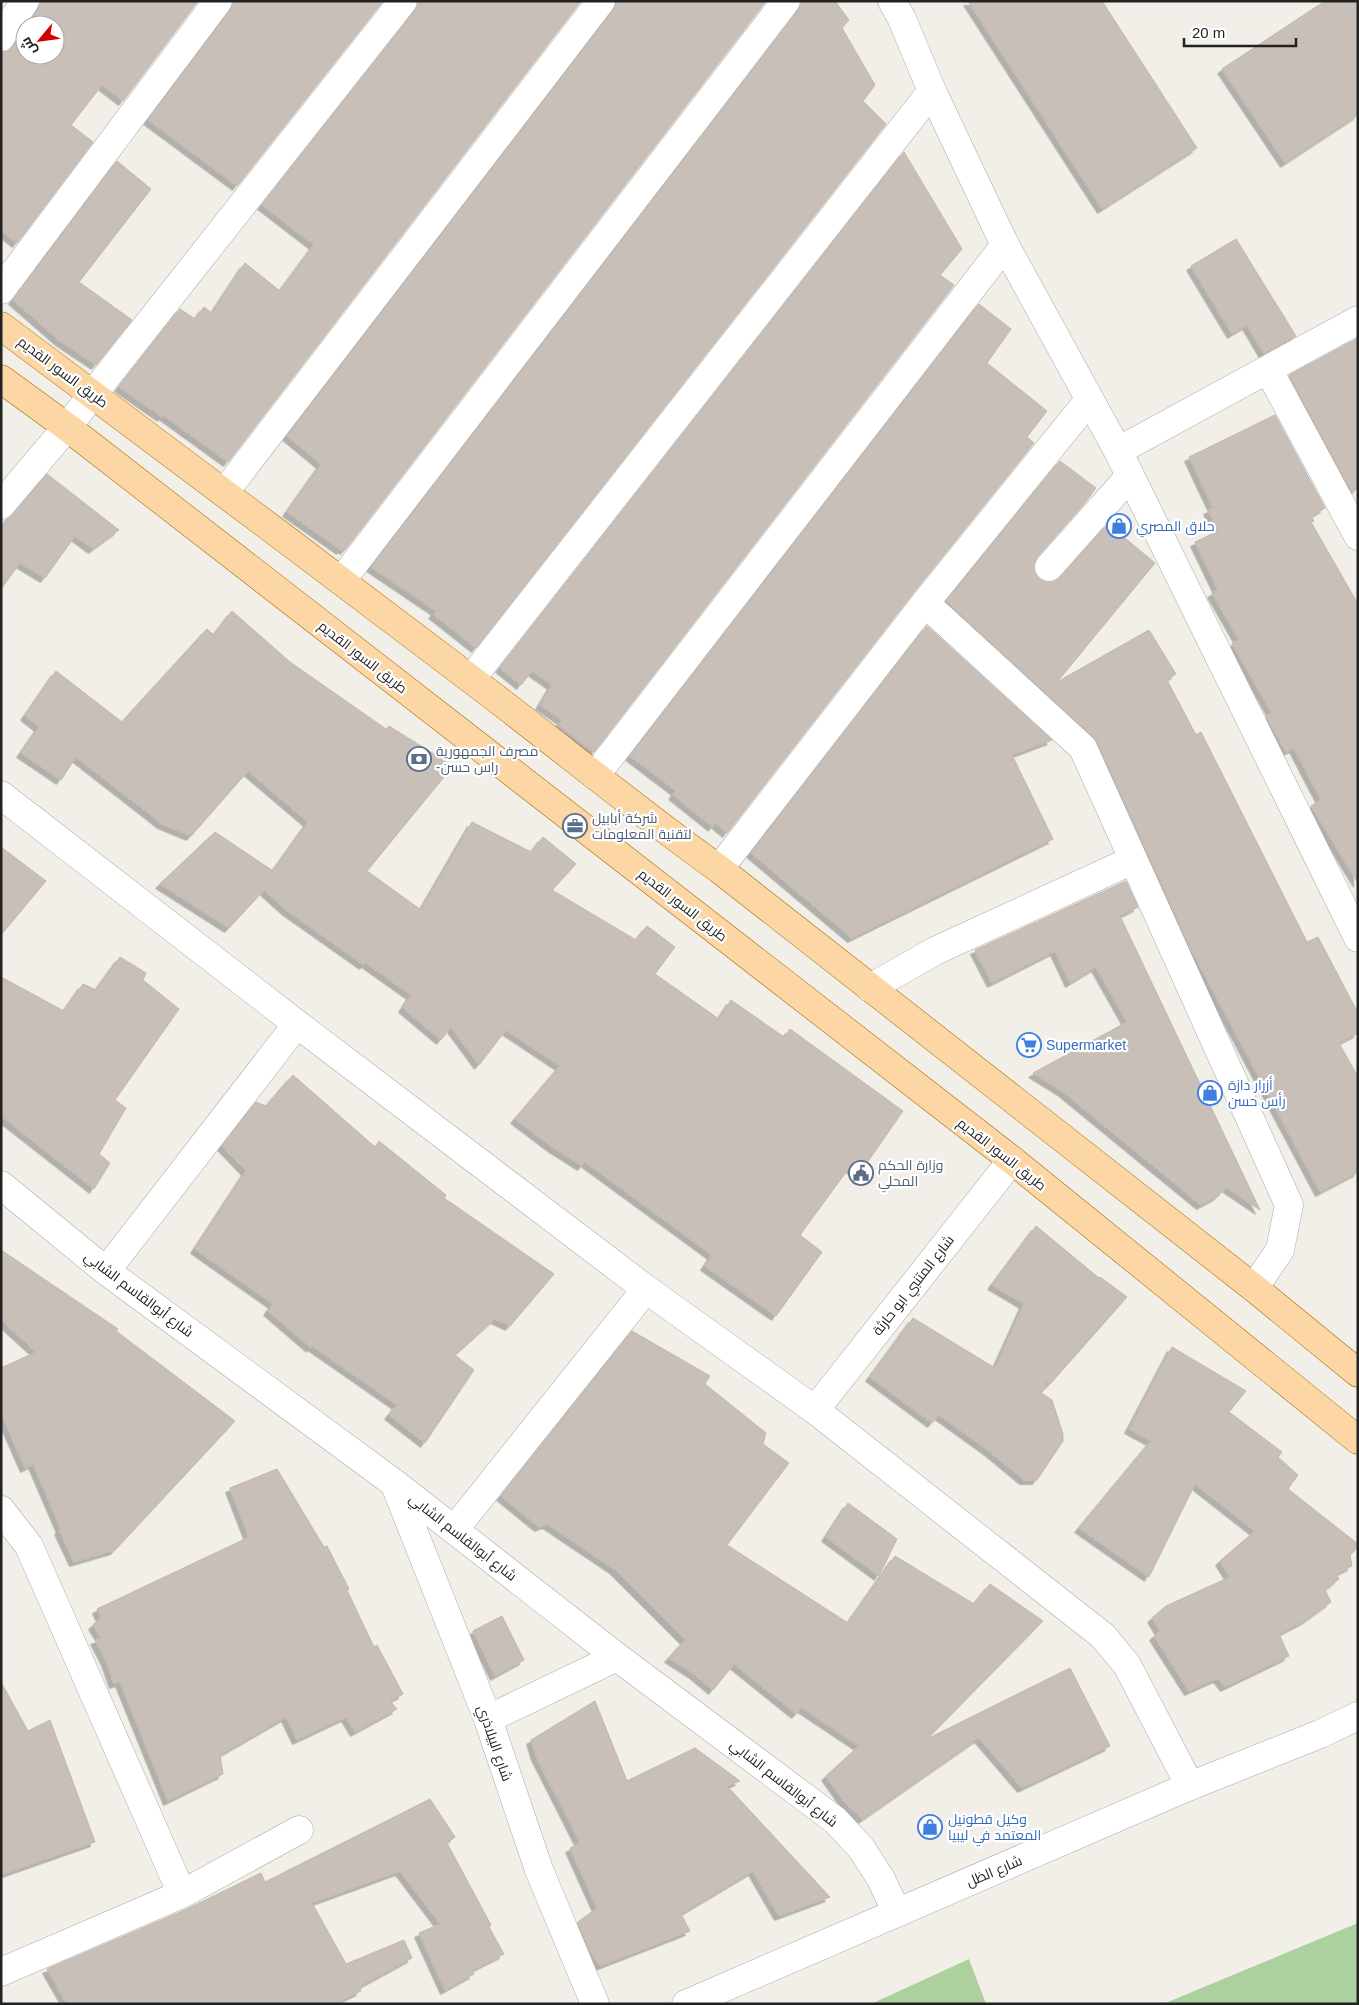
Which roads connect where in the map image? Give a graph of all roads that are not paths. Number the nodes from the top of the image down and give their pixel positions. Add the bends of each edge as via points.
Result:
1 (25, 1) edge
2 (218, 1) edge
3 (403, 1) edge
4 (601, 1) edge
5 (786, 1) edge
6 (892, 1) edge
7 (1, 37) edge
8 (932, 91) junction
9 (1005, 244) junction
10 (1, 290) edge
11 (1358, 320) edge
12 (1, 326) edge
13 (1268, 369) junction
14 (1, 379) edge
15 (92, 394) junction
16 (1089, 400) junction
17 (67, 427) junction
18 (1118, 451) junction
19 (1130, 476) junction
20 (224, 493) junction
21 (1, 505) edge
22 (1358, 536) edge
23 (1049, 567) dead end
24 (341, 581) junction
25 (925, 603) junction
26 (471, 679) junction
27 (595, 776) junction
28 (1, 795) edge
29 (1133, 860) junction
30 (719, 869) junction
31 (1358, 938) edge
32 (870, 988) junction
33 (298, 1024) junction
34 (1012, 1160) junction
35 (1, 1186) edge
36 (106, 1271) junction
37 (1254, 1288) junction
38 (646, 1289) junction
39 (1358, 1373) edge
40 (815, 1410) junction
41 (1358, 1440) edge
42 (394, 1483) junction
43 (1, 1510) edge
44 (454, 1530) junction
45 (617, 1657) junction
46 (1358, 1716) edge
47 (488, 1720) junction
48 (1190, 1786) junction
49 (299, 1830) dead end
50 (182, 1894) junction
51 (897, 1913) junction
52 (1, 1972) edge
53 (595, 2004) edge
54 (686, 2004) edge

1 - 7 street
2 - 10 street
3 - 15 street
4 - 20 street
5 - 24 street
6 - 8 street
8 - 9 street
8 - 26 street
9 - 16 street
9 - 27 street
11 - 13 street
12 - 15 main road, طريق السور القديم
13 - 18 street
13 - 22 street
14 - 17 main road, طريق السور القديم
15 - 17 street
15 - 20 main road, طريق السور القديم
16 - 18 street
16 - 25 street
17 - 21 street
17 - 34 main road, طريق السور القديم
18 - 19 street
19 - 23 street
19 - 31 street
20 - 24 main road, طريق السور القديم
24 - 26 main road, طريق السور القديم
25 - 29 street via 1083,748
25 - 30 street
26 - 27 main road, طريق السور القديم
27 - 30 main road, طريق السور القديم
28 - 33 street
29 - 32 street via 935,951
29 - 37 street via 1289,1205 1280,1250
30 - 32 main road, طريق السور القديم
32 - 37 main road, طريق السور القديم
33 - 36 street
33 - 38 street
34 - 40 street, شارع المتنبي ابو حارثة
34 - 41 main road, طريق السور القديم
35 - 36 street, شارع أبوالقاسم الشابي
36 - 42 street, شارع أبوالقاسم الشابي
37 - 39 main road, طريق السور القديم
38 - 40 street
38 - 44 street
40 - 48 street via 1103,1636 1127,1665
42 - 44 street, شارع أبوالقاسم الشابي
42 - 47 street, شارع البيلاذري
43 - 50 street via 29,1546
44 - 45 street, شارع أبوالقاسم الشابي
45 - 47 street
45 - 51 street, شارع أبوالقاسم الشابي via 835,1820 861,1848
46 - 48 street, شارع الظل
47 - 53 street, شارع البيلاذري via 539,1870
48 - 51 street, شارع الظل
49 - 50 street
50 - 52 street
51 - 54 street, شارع الظل

